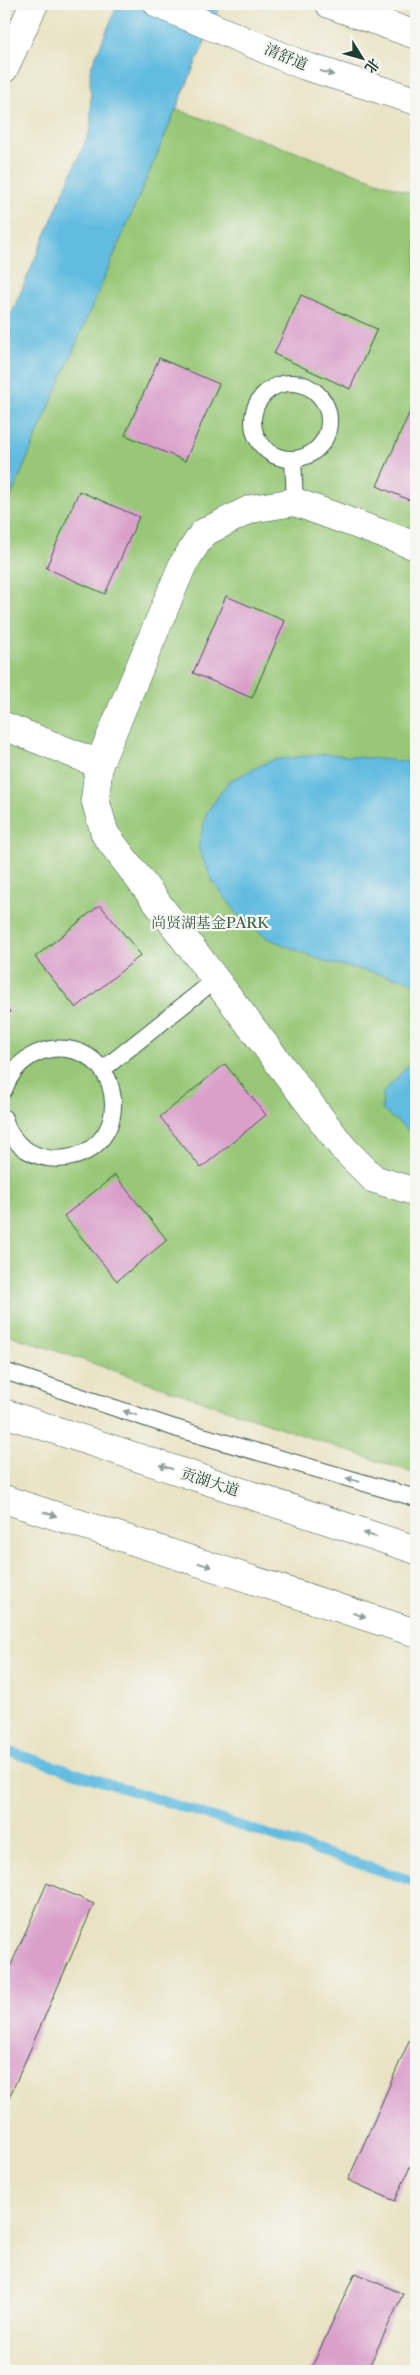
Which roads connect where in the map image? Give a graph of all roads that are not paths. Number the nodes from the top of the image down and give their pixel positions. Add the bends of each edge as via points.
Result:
1 (34, 4) edge
2 (158, 4) edge
3 (329, 4) edge
4 (416, 35) edge
5 (4, 69) edge
6 (416, 101) edge
7 (293, 459) junction
8 (295, 502) junction
9 (416, 546) edge
10 (4, 726) edge
11 (99, 764) junction
12 (215, 980) junction
13 (102, 1070) junction
14 (4, 1090) edge
15 (4, 1118) edge
16 (416, 1192) edge
17 (4, 1371) edge
18 (4, 1413) edge
19 (416, 1498) edge
20 (4, 1499) edge
21 (416, 1550) edge
22 (416, 1634) edge

1 - 5 street
2 -> 6 street, 清舒道 via 305,66
3 - 4 street
7 - 7 lane via 280,458 268,452 260,443 253,420 261,397 282,384 294,383 311,389 324,402 329,426 325,439 316,449
7 - 8 lane
8 - 9 street
8 - 11 street via 251,509 204,533 183,564
10 - 11 street
11 - 12 street via 95,799 105,834
12 - 13 lane
12 - 16 street via 344,1149 374,1179
13 - 14 lane via 73,1050 54,1048 37,1052 21,1061 9,1075
13 - 15 lane via 111,1087 113,1106 110,1124 100,1140 86,1152 68,1159 49,1160 31,1154 17,1143 6,1128
19 -> 17 lane via 175,1428
21 -> 18 street, 贡湖大道
20 -> 22 street

